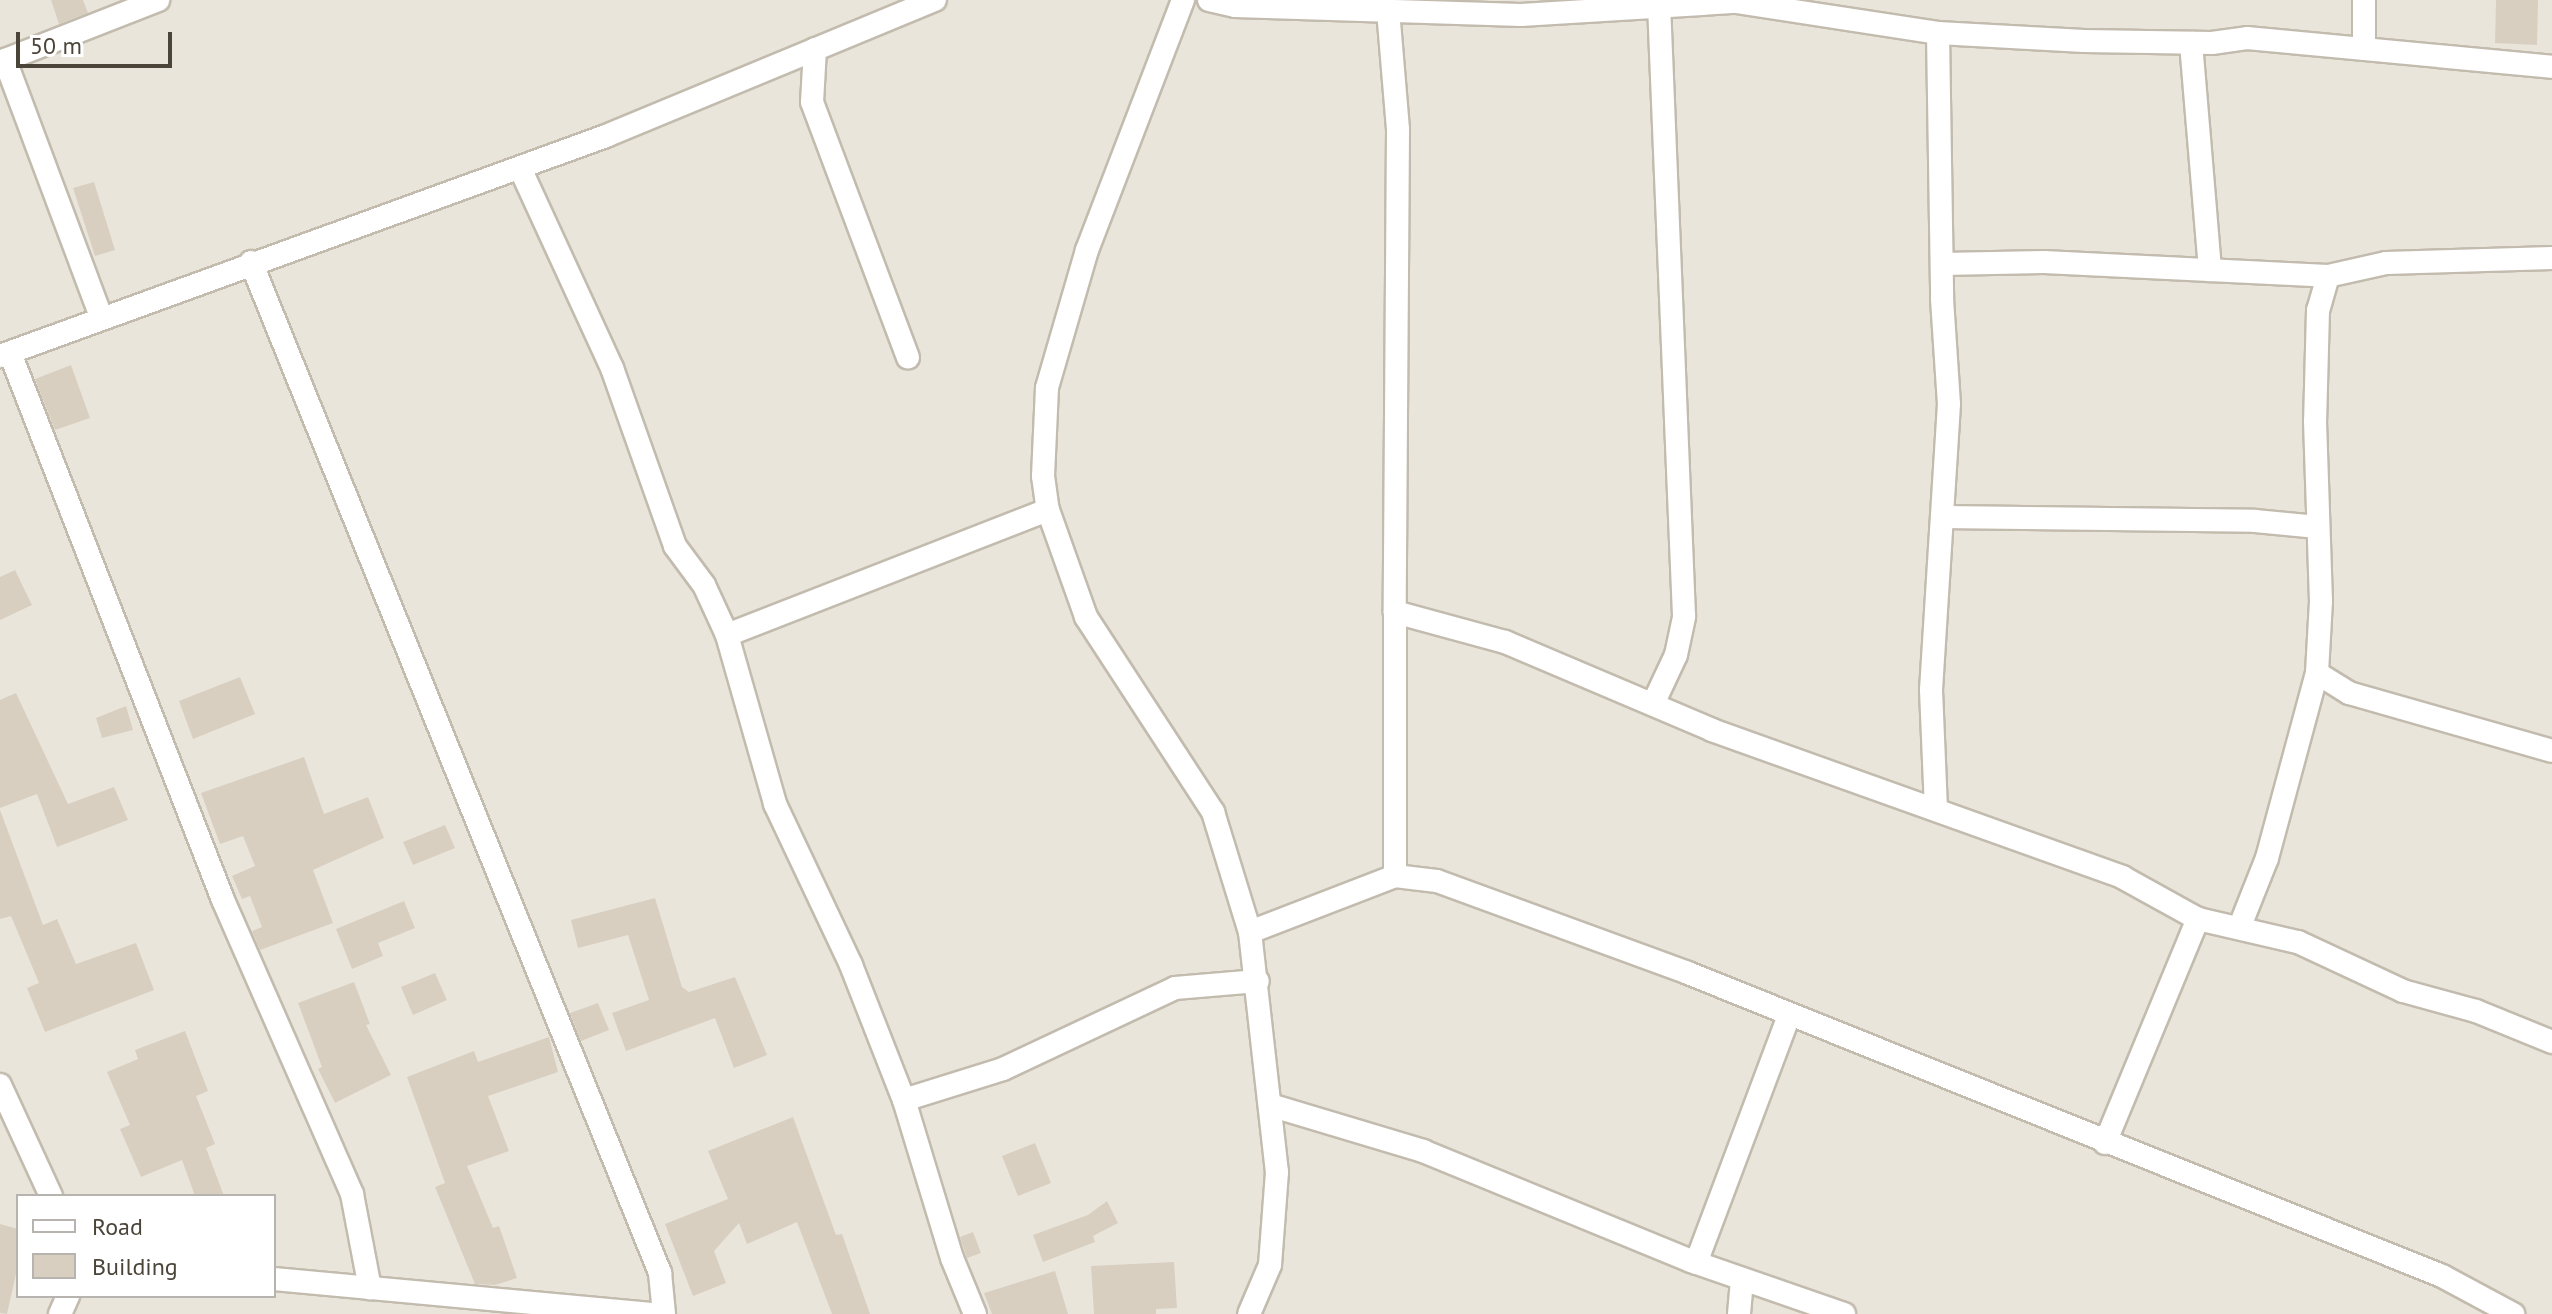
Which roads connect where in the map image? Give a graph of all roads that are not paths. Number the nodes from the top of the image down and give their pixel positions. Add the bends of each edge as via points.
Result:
1 (158, 0) edge
2 (935, 0) edge
3 (1183, 0) edge
4 (1209, 0) edge
5 (2364, 0) edge
6 (1659, 4) junction
7 (1388, 10) junction
8 (1938, 33) junction
9 (2191, 43) junction
10 (815, 49) junction
11 (2364, 49) junction
12 (2, 61) edge
13 (2552, 67) edge
14 (520, 168) junction
15 (2552, 258) edge
16 (251, 262) junction
17 (1942, 264) junction
18 (2210, 270) junction
19 (2328, 276) junction
20 (101, 317) junction
21 (5, 354) edge
22 (908, 358) dead end
23 (1048, 510) junction
24 (1942, 517) junction
25 (2318, 527) junction
26 (1395, 612) junction
27 (727, 635) junction
28 (2317, 673) junction
29 (1653, 704) junction
30 (2552, 751) edge
31 (1936, 808) junction
32 (1395, 876) junction
33 (2198, 919) junction
34 (2240, 926) junction
35 (1250, 932) junction
36 (1258, 981) junction
37 (1789, 1015) junction
38 (2552, 1042) edge
39 (0, 1085) edge
40 (904, 1100) junction
41 (1270, 1105) junction
42 (2105, 1143) junction
43 (50, 1194) edge
44 (1696, 1263) junction
45 (276, 1279) edge
46 (1742, 1279) junction
47 (370, 1288) junction
48 (651, 1314) edge
49 (664, 1314) edge
50 (975, 1314) edge
51 (1249, 1314) edge
52 (1739, 1314) edge
53 (1844, 1314) edge
54 (2513, 1314) edge

1 - 12 street
2 - 10 street
3 - 23 street via 1087,250 1047,388 1042,434
4 - 7 street via 1235,6
5 - 11 street
6 - 7 street via 1614,13
6 - 8 street via 1736,2
6 - 29 street via 1684,616 1676,655
7 - 26 street via 1398,130
8 - 9 street
8 - 17 street
9 - 11 street via 2247,38
9 - 18 street
10 - 14 street
10 - 22 street via 812,102
11 - 13 street
12 - 20 street
14 - 16 street
14 - 27 street via 612,368 675,546 704,585
15 - 19 street via 2386,263
16 - 20 street
16 - 49 street via 660,1273
17 - 18 street via 2044,262
17 - 24 street via 1949,404
18 - 19 street
19 - 25 street via 2318,310
20 - 21 street
21 - 47 street via 223,900 352,1194
23 - 27 street
23 - 35 street via 1086,617 1213,812
24 - 25 street via 2255,521
24 - 31 street via 1931,690
25 - 28 street
26 - 29 street via 1505,642
26 - 32 street
27 - 40 street via 775,804 851,965
28 - 30 street via 2349,693
28 - 34 street via 2267,858
29 - 31 street via 1712,730
31 - 33 street via 2122,877
32 - 35 street
32 - 37 street via 1437,881
33 - 34 street
33 - 42 street
34 - 38 street via 2298,942 2403,991 2476,1011
35 - 36 street
36 - 40 street via 1175,988 1003,1069
36 - 41 street
37 - 42 street
37 - 44 street
39 - 43 street
40 - 50 street via 952,1258
41 - 44 street via 1423,1151
41 - 51 street via 1276,1231 1270,1265
42 - 54 street via 2442,1276
44 - 46 street
45 - 47 street
46 - 52 street
46 - 53 street
47 - 48 street

